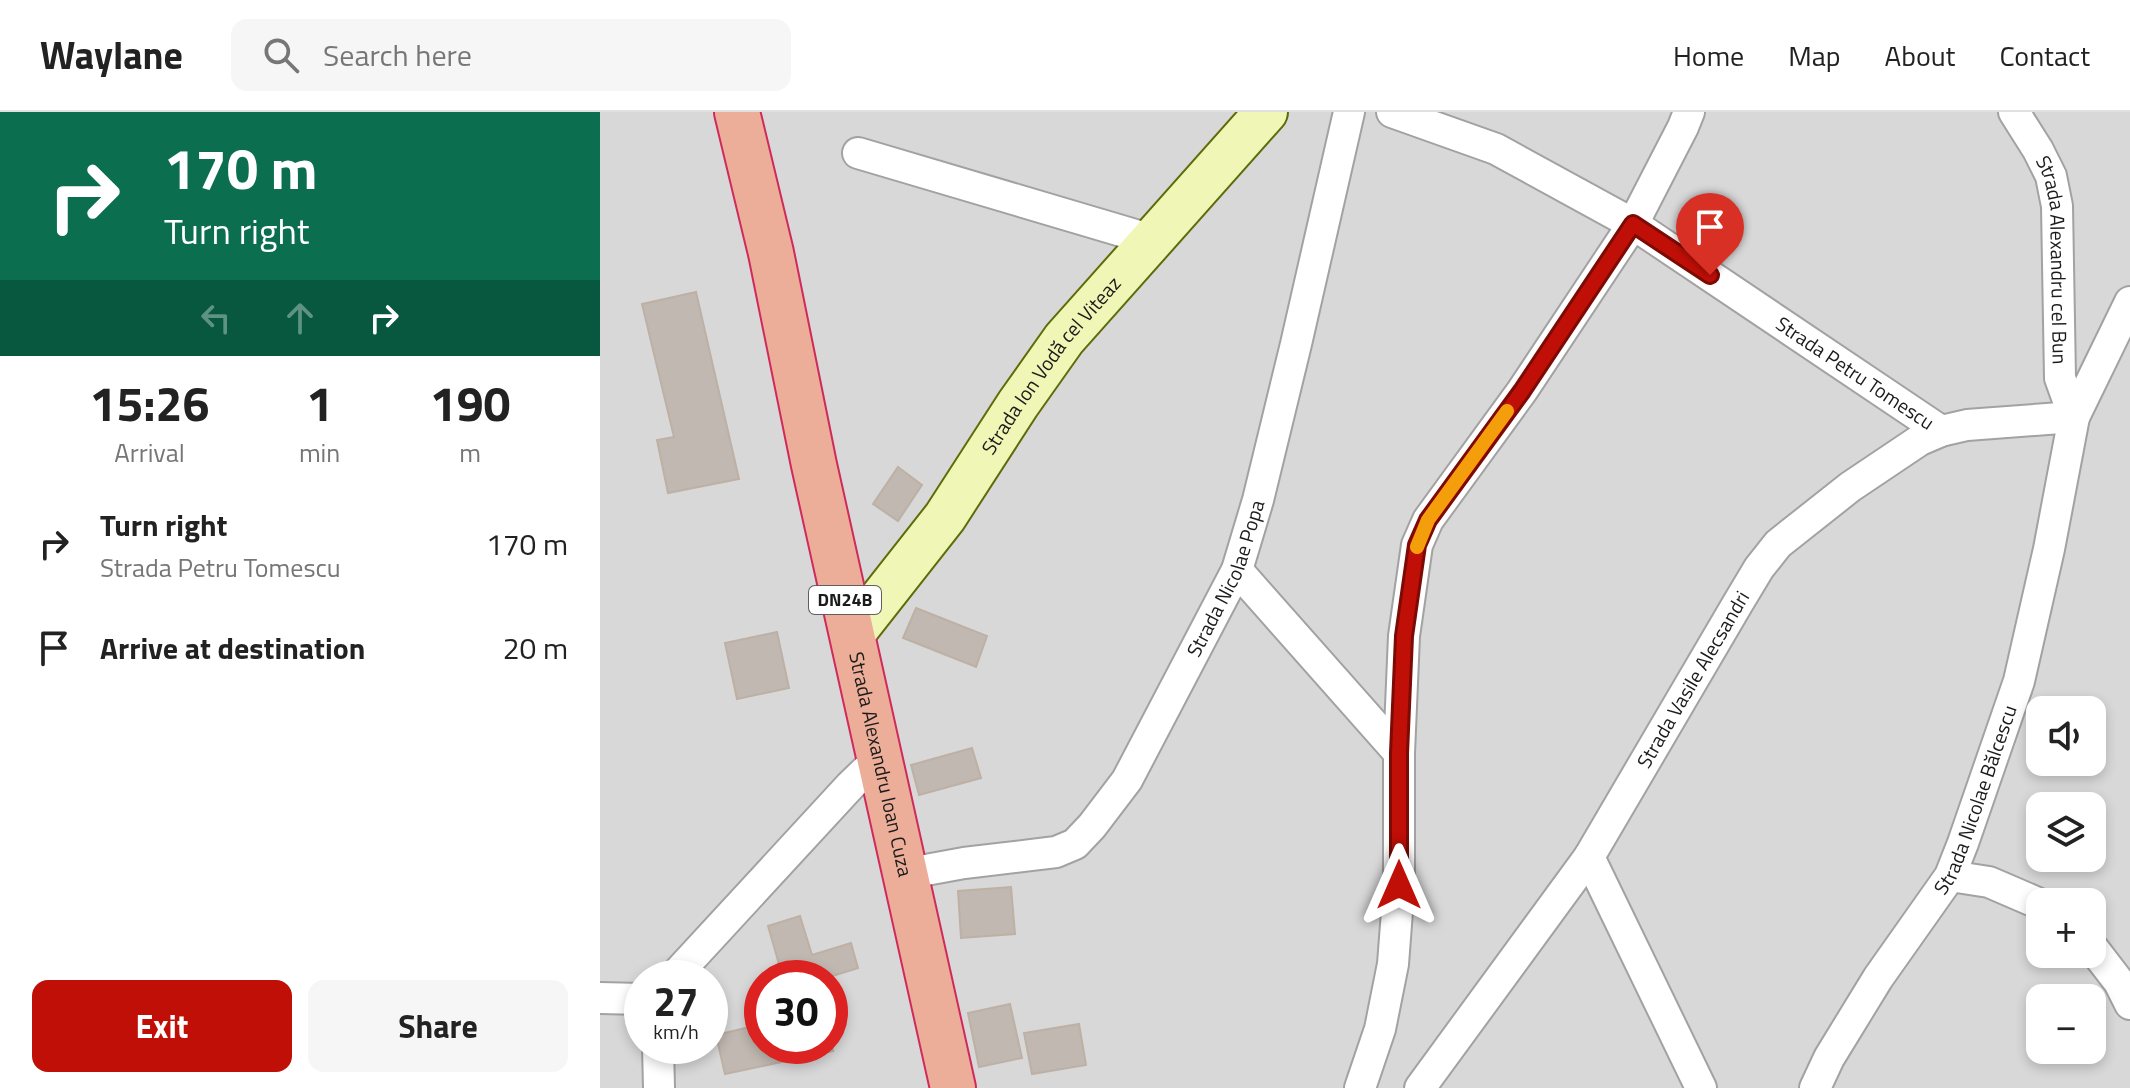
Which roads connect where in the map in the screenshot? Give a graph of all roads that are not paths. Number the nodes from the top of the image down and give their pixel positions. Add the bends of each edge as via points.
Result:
1 (737, 112) edge
2 (1266, 112) edge
3 (1349, 112) edge
4 (1392, 112) edge
5 (1689, 112) edge
6 (2014, 112) edge
7 (858, 153) dead end
8 (1633, 224) junction
9 (1152, 240) junction
10 (2130, 302) edge
11 (2074, 417) junction
12 (1941, 431) junction
13 (1237, 570) junction
14 (853, 634) junction
15 (1399, 753) junction
16 (880, 757) junction
17 (1589, 857) junction
18 (904, 874) junction
19 (1950, 876) junction
20 (2026, 898) edge
21 (690, 960) edge
22 (2106, 965) edge
23 (600, 998) edge
24 (624, 999) edge
25 (2130, 1004) edge
26 (658, 1064) edge
27 (1696, 1086) edge
28 (659, 1088) edge
29 (953, 1088) edge
30 (1360, 1088) edge
31 (1420, 1088) edge
32 (1815, 1088) edge

1 - 14 highway, Strada Alexandru Ioan Cuza / DN24B
2 - 9 main road, Strada Ion Vodă cel Viteaz
3 - 13 street, Strada Nicolae Popa
4 - 8 street, Strada Petru Tomescu via 1496,149
5 - 8 street
6 - 11 street, Strada Alexandru cel Bun via 2051,176 2057,206 2060,378
7 - 9 street
8 - 12 street, Strada Petru Tomescu
8 - 15 street via 1428,520 1417,545 1404,636
9 - 14 main road, Strada Ion Vodă cel Viteaz via 1064,339 945,517
10 - 11 street, Strada Nicolae Bălcescu
11 - 12 street, Strada Vasile Alecsandri
11 - 19 street, Strada Nicolae Bălcescu via 2019,681
12 - 17 street, Strada Vasile Alecsandri via 1850,487 1778,544
13 - 15 street
13 - 18 street, Strada Nicolae Popa via 1127,780 1075,844 1056,852
14 - 16 highway, Strada Alexandru Ioan Cuza / DN24B
15 - 30 street via 1393,964 1380,1029
16 - 18 highway, Strada Alexandru Ioan Cuza / DN24B
16 - 21 street
17 - 27 street
17 - 31 street, Strada Vasile Alecsandri
18 - 29 highway, Strada Alexandru Ioan Cuza / DN24B
19 - 20 street via 1989,882
19 - 32 street, Strada Nicolae Bălcescu via 1878,978
22 - 25 street
23 - 24 street
26 - 28 street

